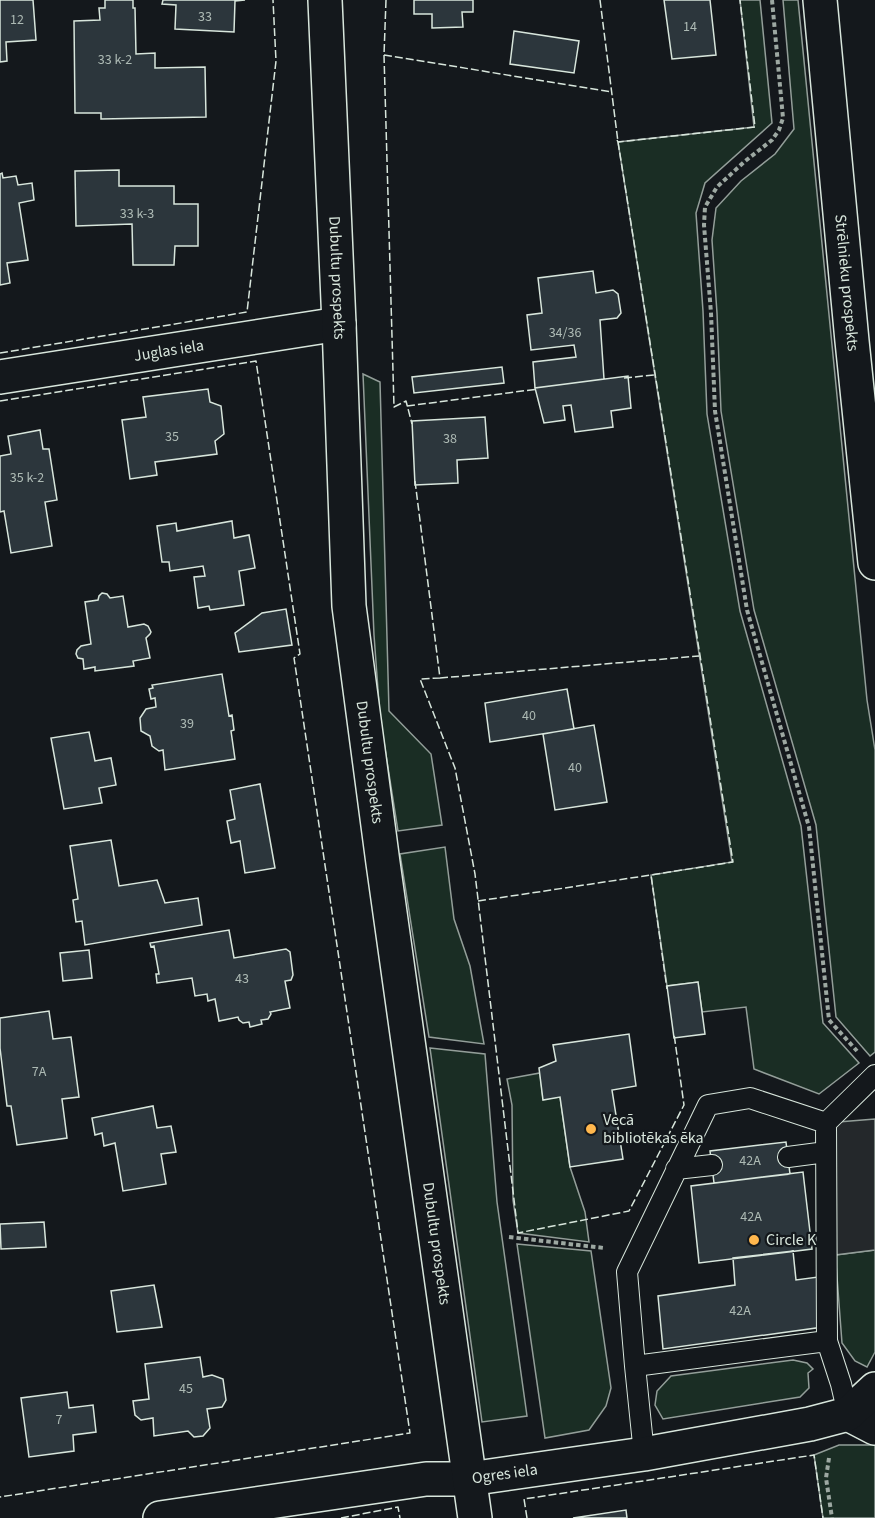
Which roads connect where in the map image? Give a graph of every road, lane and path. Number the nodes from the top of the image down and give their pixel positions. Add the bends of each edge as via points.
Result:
1 (325, 0) edge
2 (772, 0) edge
3 (820, 0) edge
4 (339, 324) junction
5 (0, 377) edge
6 (875, 563) edge
7 (857, 1051) dead end
8 (875, 1075) edge
9 (826, 1123) junction
10 (826, 1152) junction
11 (788, 1156) dead end
12 (712, 1165) dead end
13 (676, 1169) junction
14 (510, 1237) dead end
15 (636, 1252) junction
16 (827, 1341) junction
17 (635, 1366) junction
18 (875, 1389) edge
19 (852, 1420) edge
20 (644, 1454) junction
21 (469, 1479) junction
22 (160, 1518) edge
23 (475, 1518) edge
24 (832, 1518) edge

1 - 4 main road, Dubultu prospekts
2 - 7 path via 783,118 772,140 717,187 705,207 715,411 747,610 808,827 829,1020
3 - 6 main road, Strēlnieku prospekts
4 - 5 main road, Juglas iela
4 - 21 main road, Dubultu prospekts via 349,606
8 - 9 lane
9 - 10 lane
9 - 13 lane via 750,1098 708,1105
10 - 11 lane
10 - 16 lane
12 - 13 lane
13 - 15 lane
14 - 15 path
15 - 17 lane via 627,1272
16 - 17 lane
16 - 19 lane
17 - 20 lane
18 - 19 main road, Ogres iela
19 - 20 main road, Ogres iela
19 - 24 path via 826,1478
20 - 21 main road, Ogres iela
21 - 22 main road, Ogres iela via 426,1479
21 - 23 main road, Dubultu prospekts

